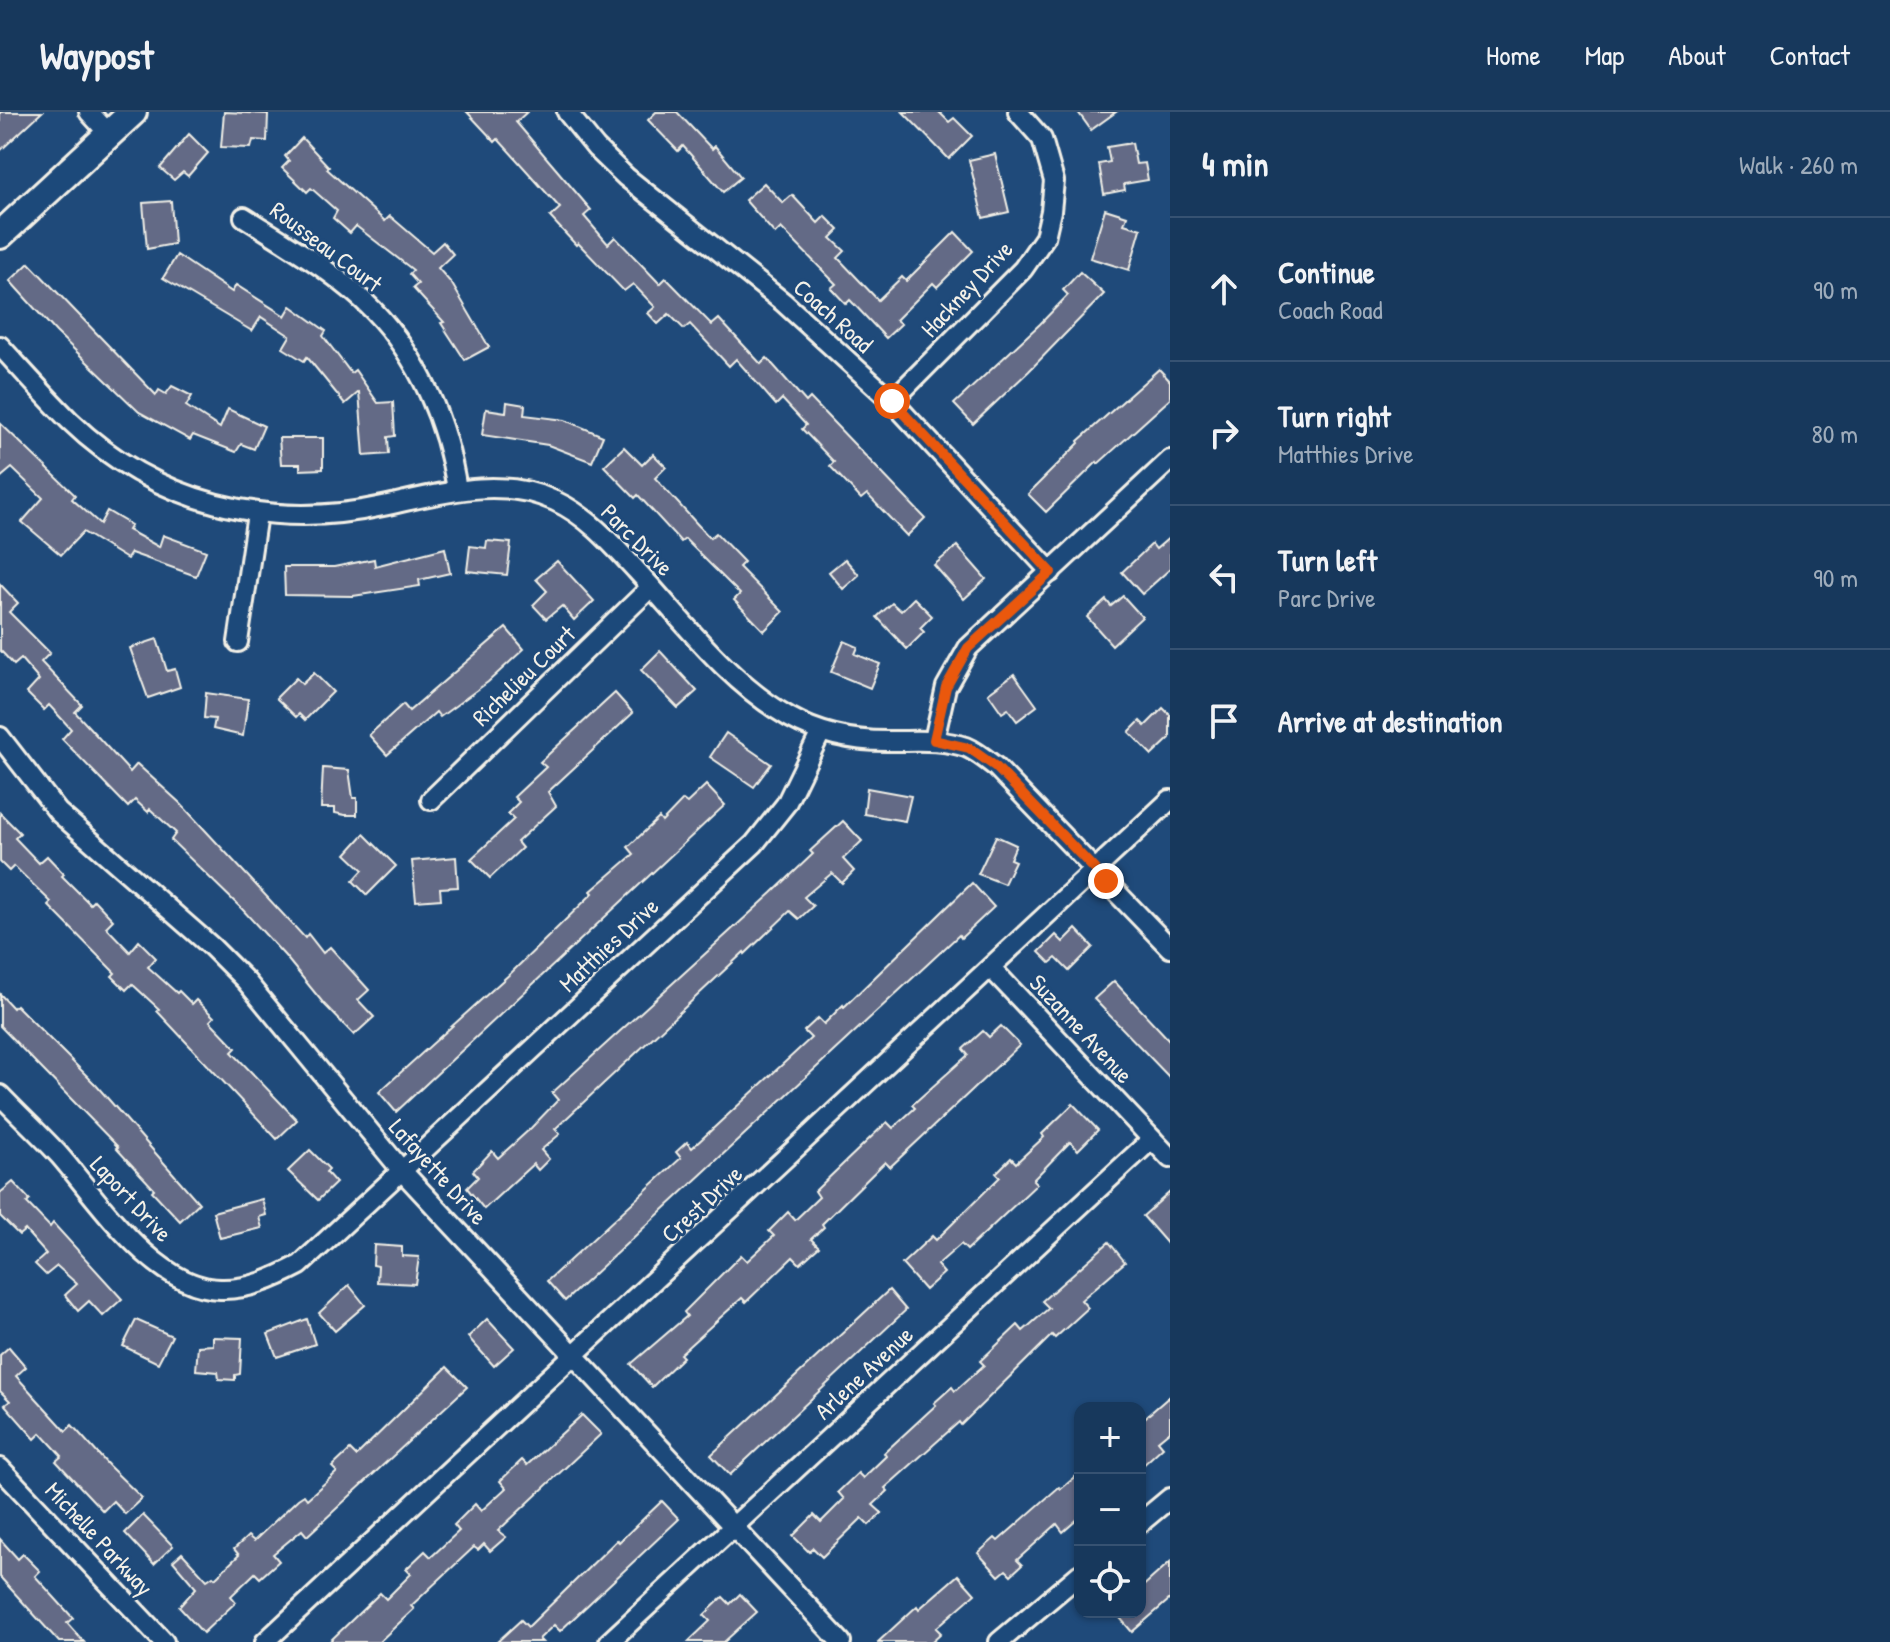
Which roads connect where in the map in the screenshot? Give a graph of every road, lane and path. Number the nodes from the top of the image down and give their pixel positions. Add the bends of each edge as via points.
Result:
1 (89, 112) edge
2 (133, 112) edge
3 (567, 112) edge
4 (1018, 112) edge
5 (109, 134) junction
6 (244, 217) dead end
7 (0, 235) edge
8 (0, 346) edge
9 (892, 401) junction
10 (1170, 460) edge
11 (457, 490) junction
12 (257, 514) junction
13 (1051, 572) junction
14 (651, 587) junction
15 (238, 642) dead end
16 (821, 732) junction
17 (0, 737) edge
18 (934, 740) junction
19 (431, 800) dead end
20 (1170, 800) edge
21 (1096, 869) junction
22 (1170, 948) edge
23 (991, 968) junction
24 (0, 1095) edge
25 (1152, 1139) junction
26 (1170, 1158) edge
27 (403, 1172) junction
28 (574, 1355) junction
29 (0, 1468) edge
30 (1170, 1498) edge
31 (1146, 1518) edge
32 (734, 1527) junction
33 (1074, 1579) edge
34 (164, 1642) edge
35 (265, 1642) edge
36 (609, 1642) edge
37 (841, 1642) edge
38 (999, 1642) edge

1 - 5 street
2 - 5 street
3 - 9 street, Coach Road via 626,177 783,302
4 - 9 street, Hackney Drive via 1042,139 1054,181 1045,237 1023,269
5 - 7 street
6 - 11 street, Rousseau Court via 321,267 372,310 409,356 435,405
8 - 12 street, Parc Drive via 71,422 112,455 158,484
9 - 13 street, Coach Road
10 - 13 street
11 - 12 street, Parc Drive via 351,513
11 - 14 street, Parc Drive via 510,488 555,501 599,530
12 - 15 street
13 - 18 street via 968,648 946,687
14 - 16 street, Parc Drive via 716,659 757,695
14 - 19 street, Richelieu Court
16 - 18 street, Parc Drive via 890,742
16 - 27 street, Matthies Drive via 786,804 754,844
17 - 27 street, Lafayette Drive via 58,812 246,981
18 - 21 street, Parc Drive via 969,748 996,767
20 - 21 street, Crest Drive
21 - 22 street, Parc Drive
21 - 23 street, Crest Drive
23 - 25 street, Suzanne Avenue
23 - 28 street, Crest Drive
24 - 27 street, Laport Drive via 138,1247 170,1274 219,1290 266,1282 300,1265
25 - 26 street, Suzanne Avenue
25 - 32 street, Arlene Avenue
27 - 28 street, Lafayette Drive
28 - 32 street, Lafayette Drive
28 - 35 street, Crest Drive
29 - 34 street, Michelle Parkway
30 - 31 street
32 - 36 street, Arlene Avenue
32 - 37 street, Lafayette Drive
33 - 38 street

